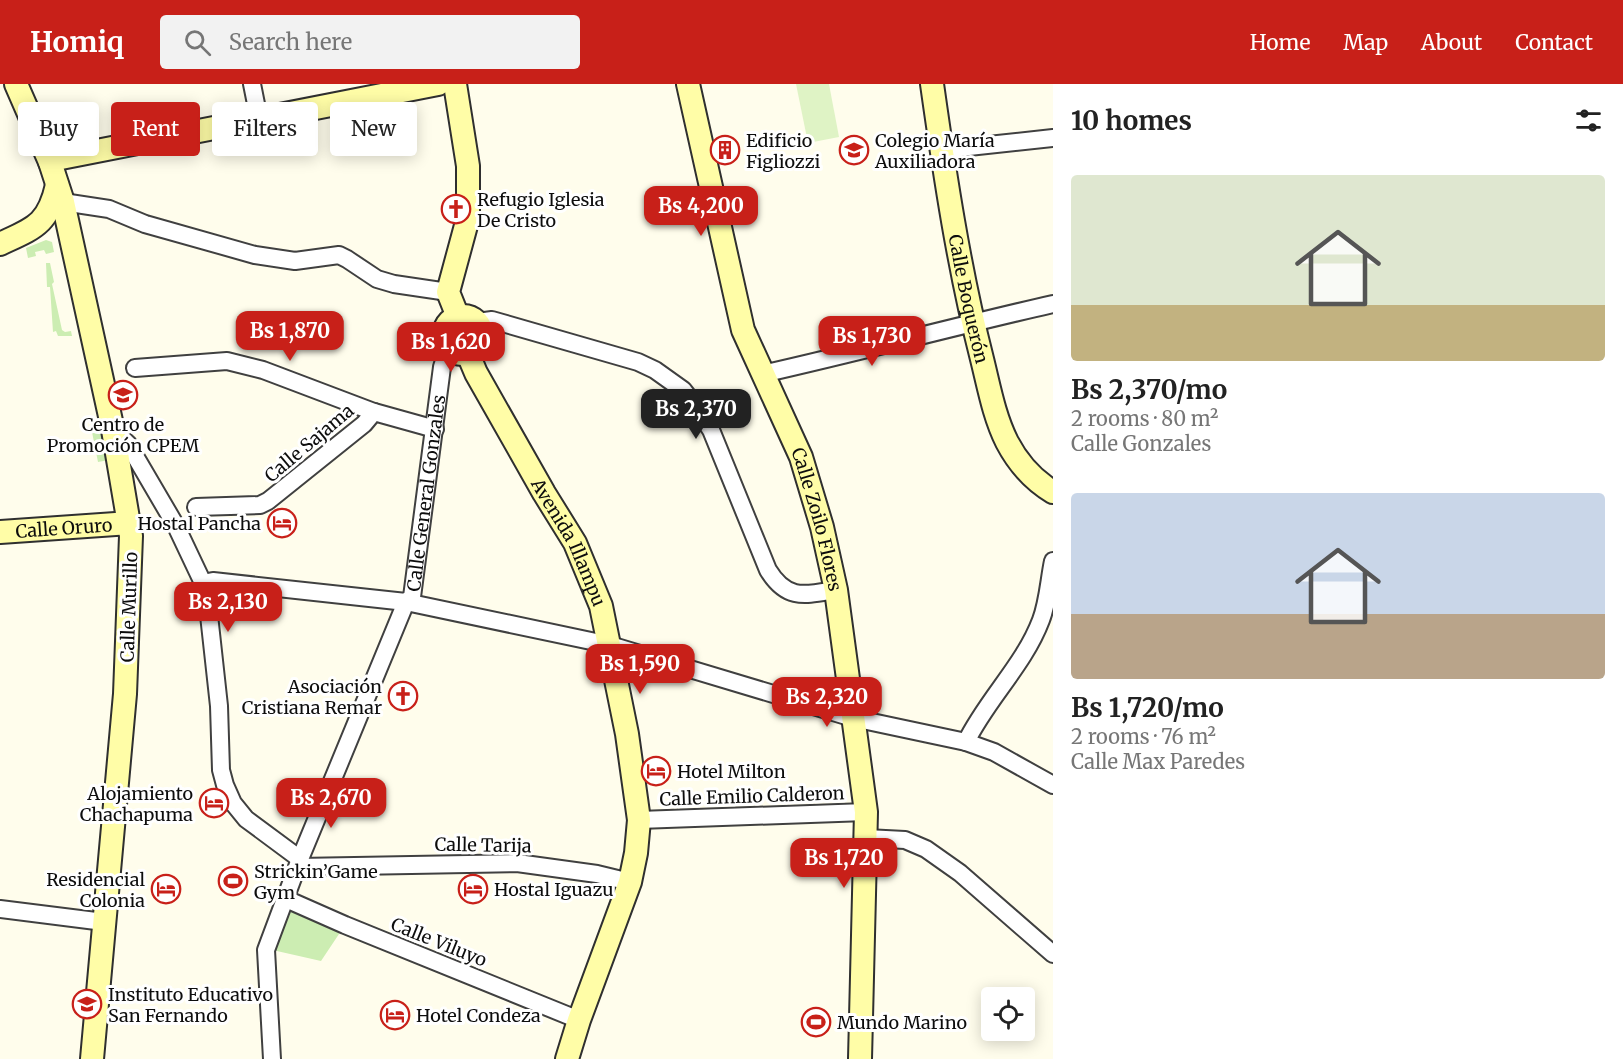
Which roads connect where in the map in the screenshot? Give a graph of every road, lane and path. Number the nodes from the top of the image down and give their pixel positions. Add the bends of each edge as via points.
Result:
1 (16, 84) edge
2 (252, 84) edge
3 (438, 84) edge
4 (455, 84) edge
5 (688, 84) edge
6 (932, 84) edge
7 (256, 102) edge
8 (318, 107) edge
9 (212, 128) edge
10 (1053, 138) edge
11 (941, 150) junction
12 (50, 162) junction
13 (60, 194) junction
14 (0, 244) edge
15 (448, 292) junction
16 (1053, 304) edge
17 (468, 319) junction
18 (973, 322) junction
19 (458, 351) junction
20 (135, 368) dead end
21 (762, 374) junction
22 (374, 412) junction
23 (435, 429) junction
24 (113, 430) junction
25 (1053, 492) edge
26 (196, 507) dead end
27 (130, 523) junction
28 (0, 532) edge
29 (1053, 561) edge
30 (203, 583) junction
31 (836, 590) junction
32 (406, 602) junction
33 (610, 645) junction
34 (853, 718) junction
35 (966, 742) junction
36 (1053, 785) edge
37 (866, 812) junction
38 (639, 820) junction
39 (866, 838) junction
40 (299, 863) junction
41 (630, 882) junction
42 (286, 899) junction
43 (0, 909) edge
44 (104, 922) junction
45 (1053, 954) edge
46 (579, 1020) junction
47 (92, 1059) edge
48 (272, 1059) edge
49 (567, 1059) edge
50 (860, 1059) edge

1 - 12 main road, Calle Murillo
2 - 7 street
3 - 8 main road
4 - 15 main road via 468,166 468,218
5 - 21 main road, Calle Zoilo Flores via 743,330
6 - 11 main road, Calle Boquerón
9 - 12 main road
10 - 11 street
11 - 18 main road, Calle Boquerón
12 - 13 main road, Calle Murillo
13 - 14 main road via 39,224
13 - 15 street via 145,224 255,255 295,261 339,255 377,279
13 - 24 main road, Calle Murillo
15 - 17 main road
16 - 18 street
17 - 19 main road via 451,320 444,333
17 - 19 main road via 483,334 482,341 479,347
17 - 31 street via 492,320 638,362 669,379 694,404 711,430 776,582 791,593 804,595
18 - 21 street
18 - 25 main road, Calle Boquerón via 1007,442 1021,464
19 - 23 street, Calle General Gonzales via 442,367
19 - 33 main road, Avenida Illampu via 471,363 576,543
20 - 22 street via 227,361 263,370
21 - 31 main road, Calle Zoilo Flores via 801,457
22 - 23 street
22 - 26 street, Calle Sajama via 268,501
23 - 32 street, Calle General Gonzales via 412,597
24 - 27 main road, Calle Murillo
24 - 30 street via 128,444 153,486
27 - 28 main road, Calle Oruro
27 - 44 main road, Calle Murillo via 125,694
29 - 35 street via 1041,619 1019,662
30 - 32 street
30 - 40 street via 225,785 246,819
31 - 34 main road, Calle Zoilo Flores
32 - 33 street
32 - 40 street, Calle General Gonzales
33 - 34 street
33 - 38 main road, Avenida Illampu
34 - 35 street
34 - 37 main road, Calle Zoilo Flores
35 - 36 street via 994,752
37 - 38 street, Calle Emilio Calderon
37 - 39 main road, Calle Zoilo Flores
38 - 41 main road, Avenida Illampu
39 - 45 street via 905,840 926,849 960,873
39 - 50 main road, Calle Zoilo Flores
40 - 41 street, Calle Tarija via 517,864 587,872
40 - 42 street, Calle General Gonzales
41 - 46 main road, Avenida Illampu
42 - 46 street, Calle Viluyo
42 - 48 street, Calle General Gonzales via 266,950
43 - 44 street
44 - 47 main road, Calle Murillo
46 - 49 main road, Avenida Illampu

